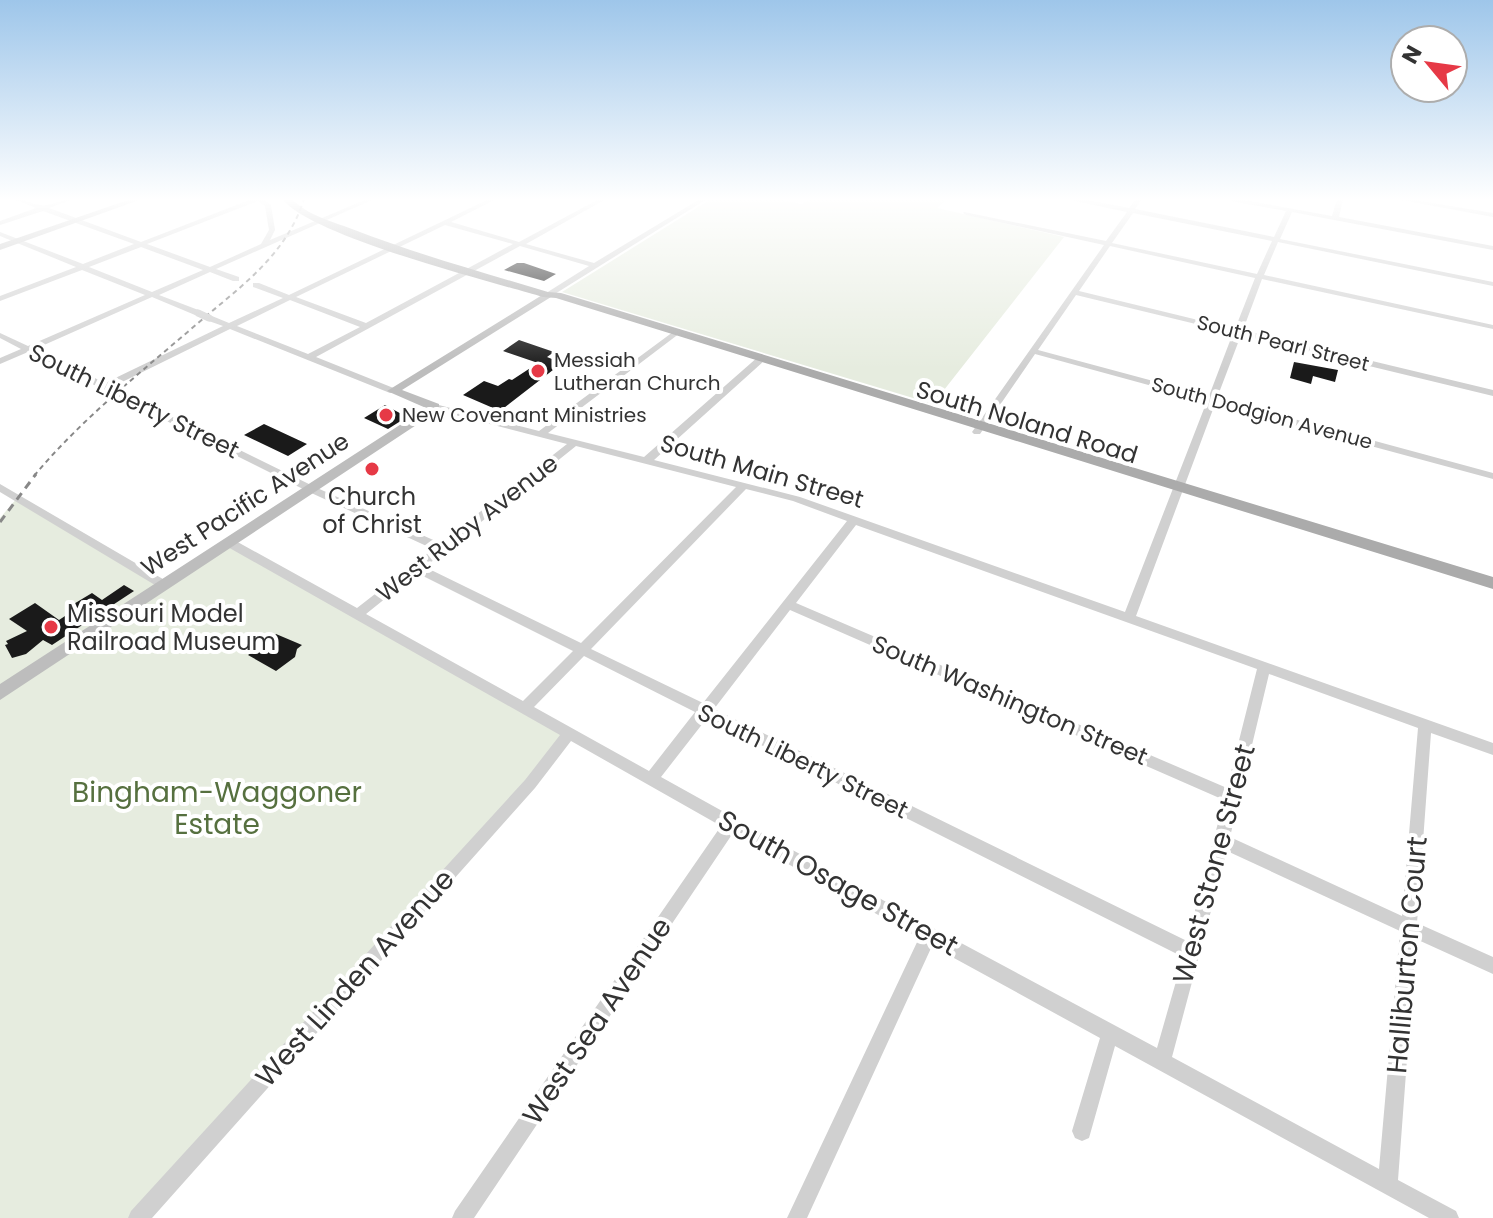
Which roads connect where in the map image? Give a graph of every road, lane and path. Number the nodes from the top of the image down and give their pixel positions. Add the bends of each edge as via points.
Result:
1 (58, 256) edge
2 (110, 256) edge
3 (173, 256) edge
4 (242, 256) edge
5 (375, 256) edge
6 (417, 256) edge
7 (496, 256) edge
8 (560, 256) edge
9 (612, 256) edge
10 (1099, 256) edge
11 (1162, 256) edge
12 (1269, 256) edge
13 (1351, 256) edge
14 (84, 266) junction
15 (595, 266) junction
16 (211, 270) junction
17 (467, 271) junction
18 (1259, 277) junction
19 (236, 279) dead end
20 (1493, 284) edge
21 (256, 285) dead end
22 (1073, 292) junction
23 (153, 295) junction
24 (547, 295) junction
25 (288, 298) junction
26 (0, 299) edge
27 (229, 326) junction
28 (366, 326) junction
29 (1493, 327) edge
30 (1238, 332) junction
31 (673, 334) junction
32 (0, 335) edge
33 (29, 349) junction
34 (1032, 351) junction
35 (308, 358) junction
36 (0, 361) edge
37 (759, 361) junction
38 (104, 387) junction
39 (393, 391) junction
40 (1493, 393) edge
41 (1213, 400) junction
42 (435, 407) junction
43 (979, 429) junction
44 (541, 434) junction
45 (575, 442) junction
46 (646, 461) junction
47 (1493, 476) edge
48 (744, 485) junction
49 (0, 487) edge
50 (311, 489) junction
51 (1179, 491) junction
52 (855, 519) junction
53 (230, 543) junction
54 (441, 548) junction
55 (417, 568) junction
56 (1493, 583) edge
57 (164, 585) junction
58 (1493, 594) edge
59 (788, 604) junction
60 (358, 614) junction
61 (1129, 618) junction
62 (582, 651) junction
63 (1264, 666) junction
64 (0, 693) edge
65 (524, 709) junction
66 (703, 712) junction
67 (1425, 725) junction
68 (568, 735) junction
69 (1493, 749) edge
70 (651, 779) junction
71 (1232, 797) junction
72 (731, 824) junction
73 (1222, 841) junction
74 (1409, 929) junction
75 (929, 935) junction
76 (1191, 952) junction
77 (1493, 966) edge
78 (1110, 1034) junction
79 (1159, 1060) junction
80 (1082, 1131) dead end
81 (1388, 1185) junction
82 (138, 1218) edge
83 (462, 1218) edge
84 (797, 1218) edge
85 (1449, 1218) edge

1 - 14 street, South Main Street
2 - 14 street
3 - 16 street
4 - 16 street
5 - 25 street
6 - 17 main road, South Noland Road
7 - 17 street
8 - 15 street
9 - 15 street
10 - 22 street
11 - 18 street
12 - 18 street
13 - 20 street
14 - 23 street, South Main Street
14 - 26 street
15 - 24 street
16 - 19 street
16 - 23 street
17 - 24 main road, South Noland Road
17 - 28 street
18 - 29 street
18 - 30 street
21 - 25 street
22 - 30 street, South Pearl Street
22 - 34 street
23 - 27 street, South Main Street, bridge
23 - 33 street
24 - 31 main road, South Noland Road
24 - 39 street
25 - 27 street
25 - 28 street
27 - 35 street, South Main Street
27 - 38 street
28 - 35 street
30 - 40 street, South Pearl Street
30 - 41 street
31 - 37 main road, South Noland Road
31 - 44 street
32 - 33 street, South Liberty Street
33 - 36 street
33 - 38 street, South Liberty Street
34 - 41 street, South Dodgion Avenue
34 - 43 street
35 - 39 street, South Main Street
37 - 43 main road, South Noland Road
37 - 46 street
38 - 50 street, South Liberty Street
39 - 42 street, South Main Street
41 - 47 street, South Dodgion Avenue
41 - 51 street
42 - 44 street, South Main Street
42 - 50 street, West Pacific Avenue
43 - 51 main road, South Noland Road
44 - 45 street, South Main Street
45 - 46 street, South Main Street
45 - 54 street, West Ruby Avenue
46 - 48 street, South Main Street
48 - 52 street, South Main Street
48 - 62 street
49 - 57 street
50 - 53 street, West Pacific Avenue
50 - 54 street, South Liberty Street
51 - 56 main road, South Noland Road
51 - 58 main road, South Noland Road
51 - 61 street
52 - 59 street
52 - 61 street, South Main Street
53 - 57 street, West Pacific Avenue
53 - 60 street, South Osage Street
54 - 55 street, West Ruby Avenue
55 - 60 street, West Ruby Avenue
55 - 62 street, South Liberty Street
57 - 64 street, West Pacific Avenue
59 - 66 street
59 - 71 street, South Washington Street
60 - 65 street, South Osage Street
61 - 63 street, South Main Street
62 - 65 street
62 - 66 street, South Liberty Street
63 - 67 street, South Main Street
63 - 71 street, West Stone Street
65 - 68 street, South Osage Street
66 - 70 street
66 - 76 street, South Liberty Street
67 - 69 street, South Main Street
67 - 74 street, Halliburton Court
68 - 70 street, South Osage Street
68 - 82 street, West Linden Avenue via 530,784
70 - 72 street, South Osage Street
71 - 73 street, West Stone Street
72 - 75 street, South Osage Street
72 - 83 street, West Sea Avenue
73 - 74 street
73 - 76 street, West Stone Street
74 - 77 street
74 - 81 street, Halliburton Court
75 - 78 street, South Osage Street
75 - 84 street
76 - 79 street, West Stone Street
78 - 79 street, South Osage Street
78 - 80 street
79 - 81 street, South Osage Street
81 - 85 street, South Osage Street

